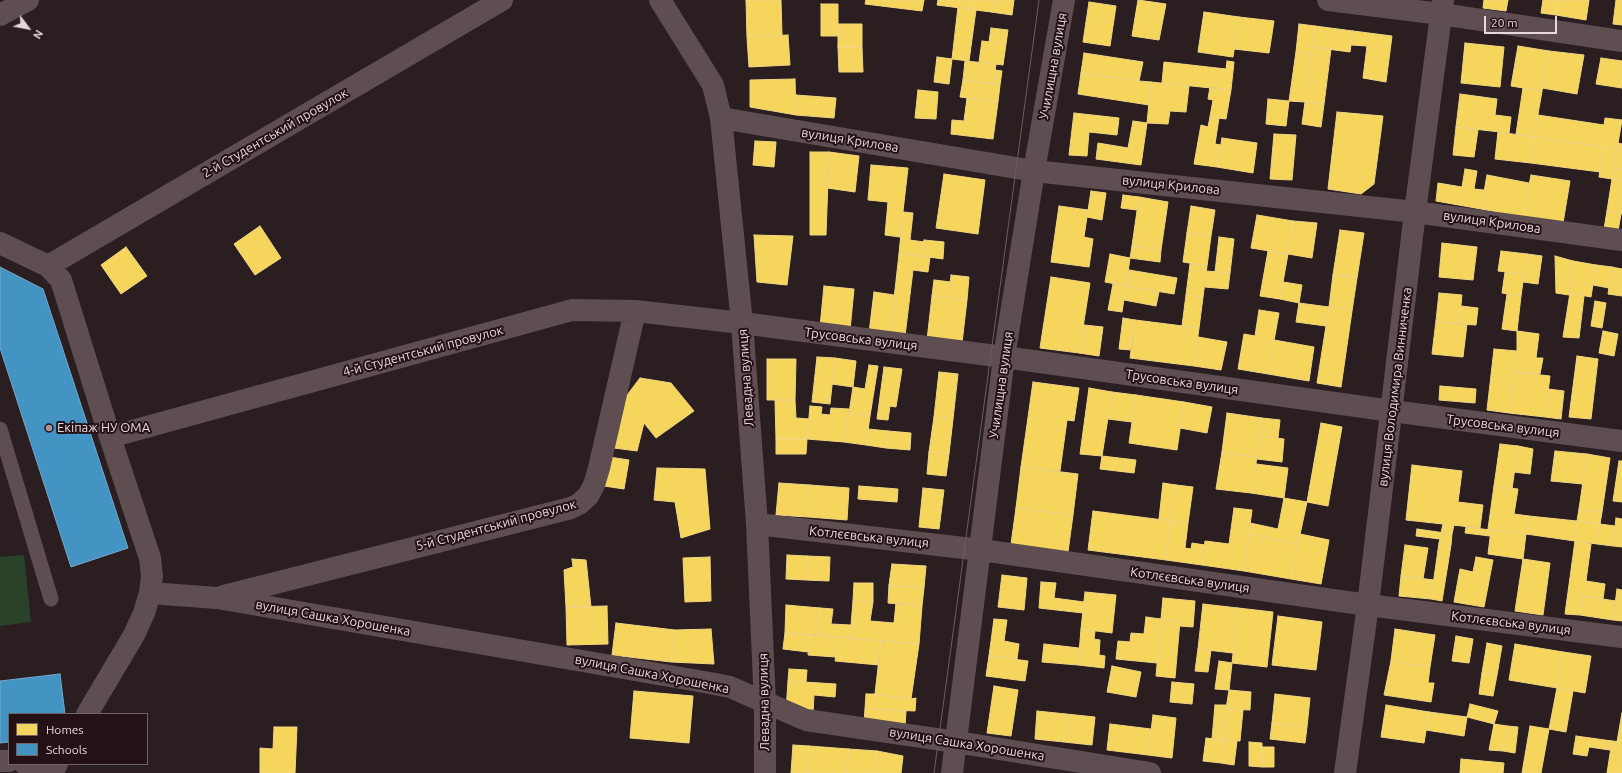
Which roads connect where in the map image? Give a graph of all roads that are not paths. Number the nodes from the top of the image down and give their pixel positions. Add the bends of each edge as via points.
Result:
1 (28, 0) edge
2 (502, 0) edge
3 (660, 0) edge
4 (1064, 0) edge
5 (1328, 0) edge
6 (1442, 7) edge
7 (0, 15) edge
8 (1622, 41) edge
9 (721, 118) junction
10 (1034, 170) junction
11 (1415, 212) junction
12 (1622, 240) edge
13 (0, 243) edge
14 (48, 266) junction
15 (635, 311) junction
16 (742, 323) junction
17 (1004, 357) junction
18 (1392, 412) junction
19 (0, 429) edge
20 (110, 438) junction
21 (1622, 441) edge
22 (757, 524) junction
23 (981, 550) junction
24 (150, 593) junction
25 (217, 598) junction
26 (51, 599) dead end
27 (1368, 606) junction
28 (1622, 637) edge
29 (765, 704) junction
30 (88, 713) edge
31 (956, 742) junction
32 (26, 765) edge
33 (37, 773) edge
34 (765, 773) edge
35 (952, 773) edge
36 (1150, 773) edge
37 (1345, 773) edge

1 - 7 street
2 - 14 street, 2-й Студентський провулок
3 - 9 street, Левадна вулиця via 713,85
4 - 10 street, Училищна вулиця
5 - 6 street
6 - 8 street
6 - 11 street, вулиця Володимира Винниченка
9 - 10 street, вулиця Крилова
9 - 16 street, Левадна вулиця
10 - 11 street, вулиця Крилова
10 - 17 street, Училищна вулиця
11 - 12 street, вулиця Крилова
11 - 18 street, вулиця Володимира Винниченка
13 - 14 street
14 - 20 street via 61,280
15 - 16 street, 4-й Студентський провулок
15 - 20 street, 4-й Студентський провулок via 572,310
15 - 25 street, 5-й Студентський провулок via 599,468 588,496 579,504
16 - 17 street, Трусовська вулиця
16 - 22 street, Левадна вулиця
17 - 18 street, Трусовська вулиця
17 - 23 street, Училищна вулиця
18 - 21 street, Трусовська вулиця
18 - 27 street, вулиця Володимира Винниченка
19 - 26 lane
20 - 24 street via 150,558
22 - 23 street, Котлєєвська вулиця
22 - 29 street, Левадна вулиця
23 - 27 street, Котлєєвська вулиця
23 - 31 street, Училищна вулиця
24 - 25 street, вулиця Сашка Хорошенка
24 - 30 street via 134,635
25 - 29 street, вулиця Сашка Хорошенка via 710,683 730,688
27 - 28 street, Котлєєвська вулиця
27 - 37 street, вулиця Володимира Винниченка
29 - 31 street, вулиця Сашка Хорошенка via 806,720
29 - 34 street, Левадна вулиця
31 - 35 street, Училищна вулиця
31 - 36 street, вулиця Сашка Хорошенка
32 - 33 street

